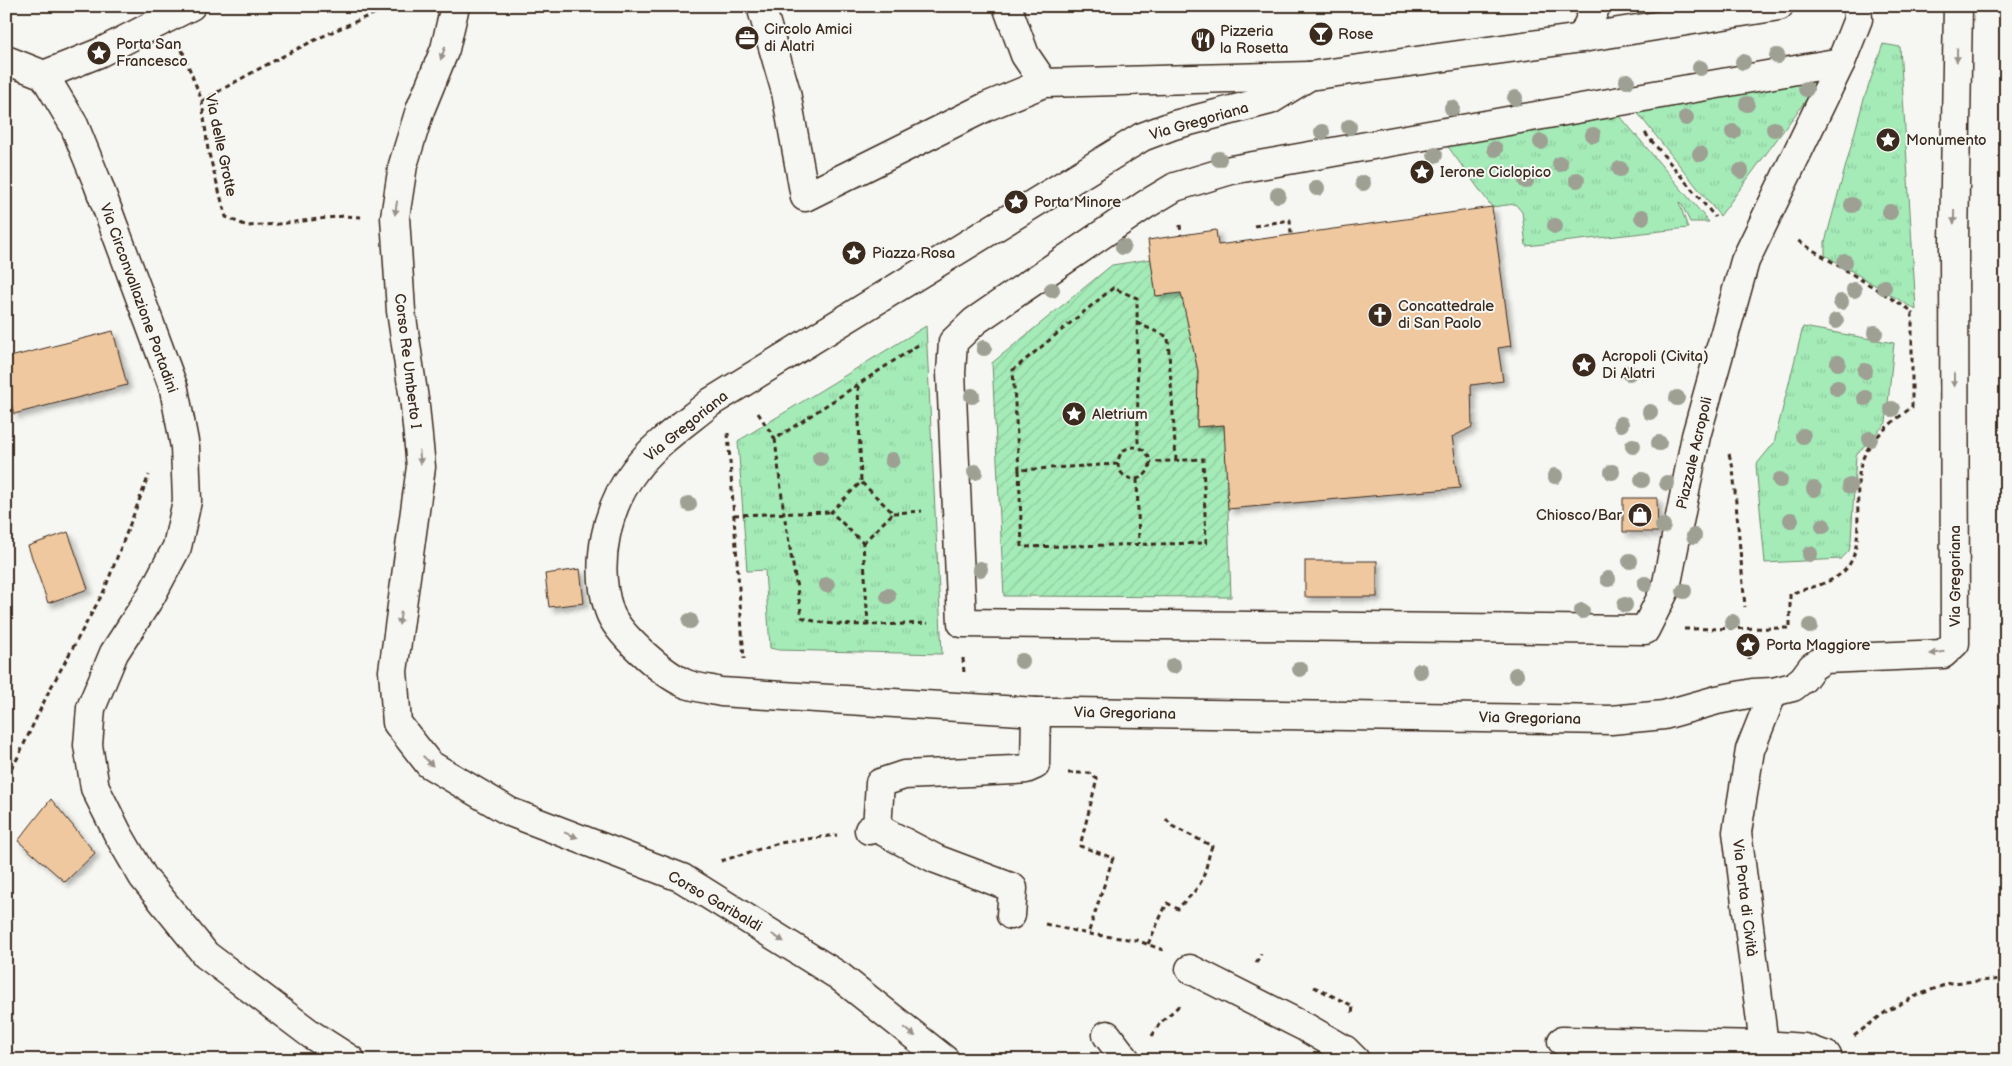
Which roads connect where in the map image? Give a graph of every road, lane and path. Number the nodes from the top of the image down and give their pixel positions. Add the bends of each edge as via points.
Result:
1 (191, 6) edge
2 (394, 6) edge
3 (455, 6) edge
4 (762, 6) edge
5 (1008, 6) edge
6 (1596, 6) edge
7 (1779, 6) edge
8 (1857, 6) edge
9 (1958, 6) edge
10 (1582, 38) junction
11 (180, 47) dead end
12 (6, 60) edge
13 (1841, 62) junction
14 (44, 75) junction
15 (1310, 76) junction
16 (1044, 83) junction
17 (202, 101) junction
18 (1619, 101) junction
19 (395, 217) junction
20 (1714, 217) dead end
21 (1764, 220) junction
22 (1254, 226) dead end
23 (1180, 227) dead end
24 (1291, 234) dead end
25 (1181, 235) dead end
26 (1137, 323) junction
27 (923, 342) dead end
28 (858, 386) junction
29 (761, 418) dead end
30 (727, 430) dead end
31 (775, 439) junction
32 (1138, 447) junction
33 (1176, 460) junction
34 (1151, 462) junction
35 (1118, 464) junction
36 (1733, 468) dead end
37 (1018, 470) junction
38 (151, 472) dead end
39 (1137, 479) junction
40 (861, 482) junction
41 (831, 512) junction
42 (784, 514) junction
43 (734, 515) junction
44 (863, 544) junction
45 (1138, 544) junction
46 (741, 602) dead end
47 (1745, 608) dead end
48 (1645, 630) junction
49 (1773, 692) junction
50 (1036, 712) junction
51 (397, 723) joint
52 (1089, 773) dead end
53 (6, 776) edge
54 (1166, 819) dead end
55 (873, 829) junction
56 (716, 863) dead end
57 (1011, 915) joint
58 (1088, 934) junction
59 (1126, 938) dead end
60 (1148, 944) dead end
61 (1190, 969) dead end
62 (2006, 979) edge
63 (1314, 987) dead end
64 (1188, 998) dead end
65 (1353, 1011) dead end
66 (1107, 1035) dead end
67 (1151, 1038) dead end
68 (1562, 1041) dead end
69 (1764, 1045) junction
70 (1825, 1058) edge
71 (351, 1060) edge
72 (945, 1060) edge
73 (1126, 1060) edge
74 (1355, 1060) edge

1 - 14 street via 99,53
2 - 17 path via 322,36
3 -> 19 street, Corso Re Umberto I via 445,49 420,110 403,165
4 - 16 street via 786,92 805,197 988,106
5 - 16 street via 1026,55
6 - 10 street
7 - 10 street
8 - 13 street, Piazzale Acropoli via 1858,19
9 -> 49 street, Via Gregoriana via 1954,242 1955,643 1943,654 1824,659 1792,687
10 - 15 street
11 - 17 path, Via delle Grotte
12 - 14 street
13 - 18 street
13 - 21 street, Piazzale Acropoli
14 - 71 street, Via Circonvallazione Portadini via 74,125 98,184 174,389 185,447 187,501 177,547 151,596 114,653 91,708 88,745 95,788 143,877 206,955 312,1035
15 - 16 street
15 - 50 street, Via Gregoriana via 1270,100 1174,125 1142,137 1109,157 711,402 635,470 616,501 604,537 603,574 609,611 624,636 685,684 721,692
17 - 19 path, Via delle Grotte via 208,150 226,217 248,226 344,216
18 - 20 path
18 - 48 street via 1231,170 1175,188 975,321 953,342 951,373 962,623
19 -> 51 street, Corso Re Umberto I via 401,311 421,467 393,671
21 - 48 street, Piazzale Acropoli via 1745,261 1696,436 1666,588
21 - 48 path via 1912,311 1912,407 1876,438 1864,456 1858,482 1856,552 1846,569 1830,582 1790,594 1790,628
22 - 24 path via 1290,220
23 - 25 path
26 - 32 path
26 - 33 path via 1168,337
26 - 37 path via 1137,298 1113,288 1013,370
27 - 28 path
28 - 31 path
28 - 40 path
29 - 31 path
30 - 43 path
31 - 42 path
32 - 34 path via 1147,452
32 - 35 path via 1122,451
33 - 34 path
33 - 45 path via 1203,459 1206,544
34 - 39 path via 1147,473
35 - 37 path
35 - 39 path via 1124,476
36 - 47 path
37 - 45 path via 1022,547
38 - 53 path via 104,591
39 - 45 path
40 - 41 path
40 - 44 path via 893,513
41 - 42 path
41 - 44 path
42 - 43 path
42 - 44 path via 802,617 811,622 868,625
43 - 46 path
49 - 50 street, Via Gregoriana via 1717,700 1664,715 1611,720
49 - 69 street, Via Porta di Cività via 1750,750 1737,832
50 - 55 street via 1035,765 1014,770 904,775 880,783
51 -> 72 street, Corso Garibaldi via 429,764 510,812 682,878 839,976
52 - 58 path via 1099,780 1080,846 1113,858
54 - 60 path via 1172,826 1212,846 1196,890 1178,909 1167,904
55 - 56 path via 779,843
55 - 57 street via 936,859 1013,888
57 - 58 path
58 - 59 path
61 - 74 street via 1304,1027
62 - 70 path via 1950,983 1918,995 1887,1011
63 - 65 path via 1352,1005
64 - 67 path via 1160,1023
66 - 73 street
68 - 69 street
69 - 70 street via 1804,1048

